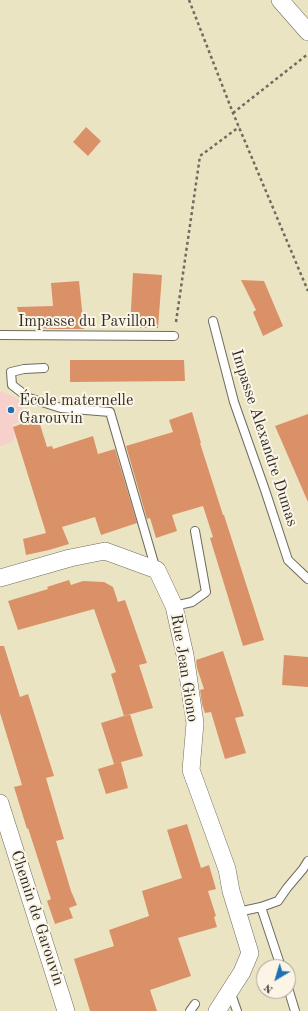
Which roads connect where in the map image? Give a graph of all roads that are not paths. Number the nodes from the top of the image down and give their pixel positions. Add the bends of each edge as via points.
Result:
1 (280, 0) edge
2 (308, 32) edge
3 (213, 321) dead end
4 (0, 335) edge
5 (174, 336) road end
6 (44, 368) dead end
7 (196, 531) dead end
8 (157, 570) junction
9 (0, 578) edge
10 (308, 579) edge
11 (174, 606) junction
12 (0, 803) edge
13 (308, 861) edge
14 (261, 906) junction
15 (238, 912) junction
16 (279, 959) edge
17 (230, 990) junction
18 (291, 999) edge
19 (66, 1011) edge
20 (217, 1011) edge
21 (237, 1011) edge
22 (295, 1011) edge

1 - 2 street
3 - 10 lane, Impasse Alexandre Dumas via 234,402 288,560
4 - 5 lane, Impasse du Pavillon
6 - 8 lane via 11,372 12,385 29,398 61,408 110,412
7 - 11 lane via 206,592 192,602
8 - 9 street via 105,551
8 - 11 street, Rue Jean Giono
11 - 15 street, Rue Jean Giono via 185,655 195,723 191,770 227,869
12 - 19 street, Chemin de Garouvin
13 - 14 lane via 278,901
14 - 15 lane
14 - 16 lane
15 - 17 street, Rue Jean Giono via 250,953
17 - 20 street, Rue Jean Giono
17 - 21 lane
18 - 22 lane

